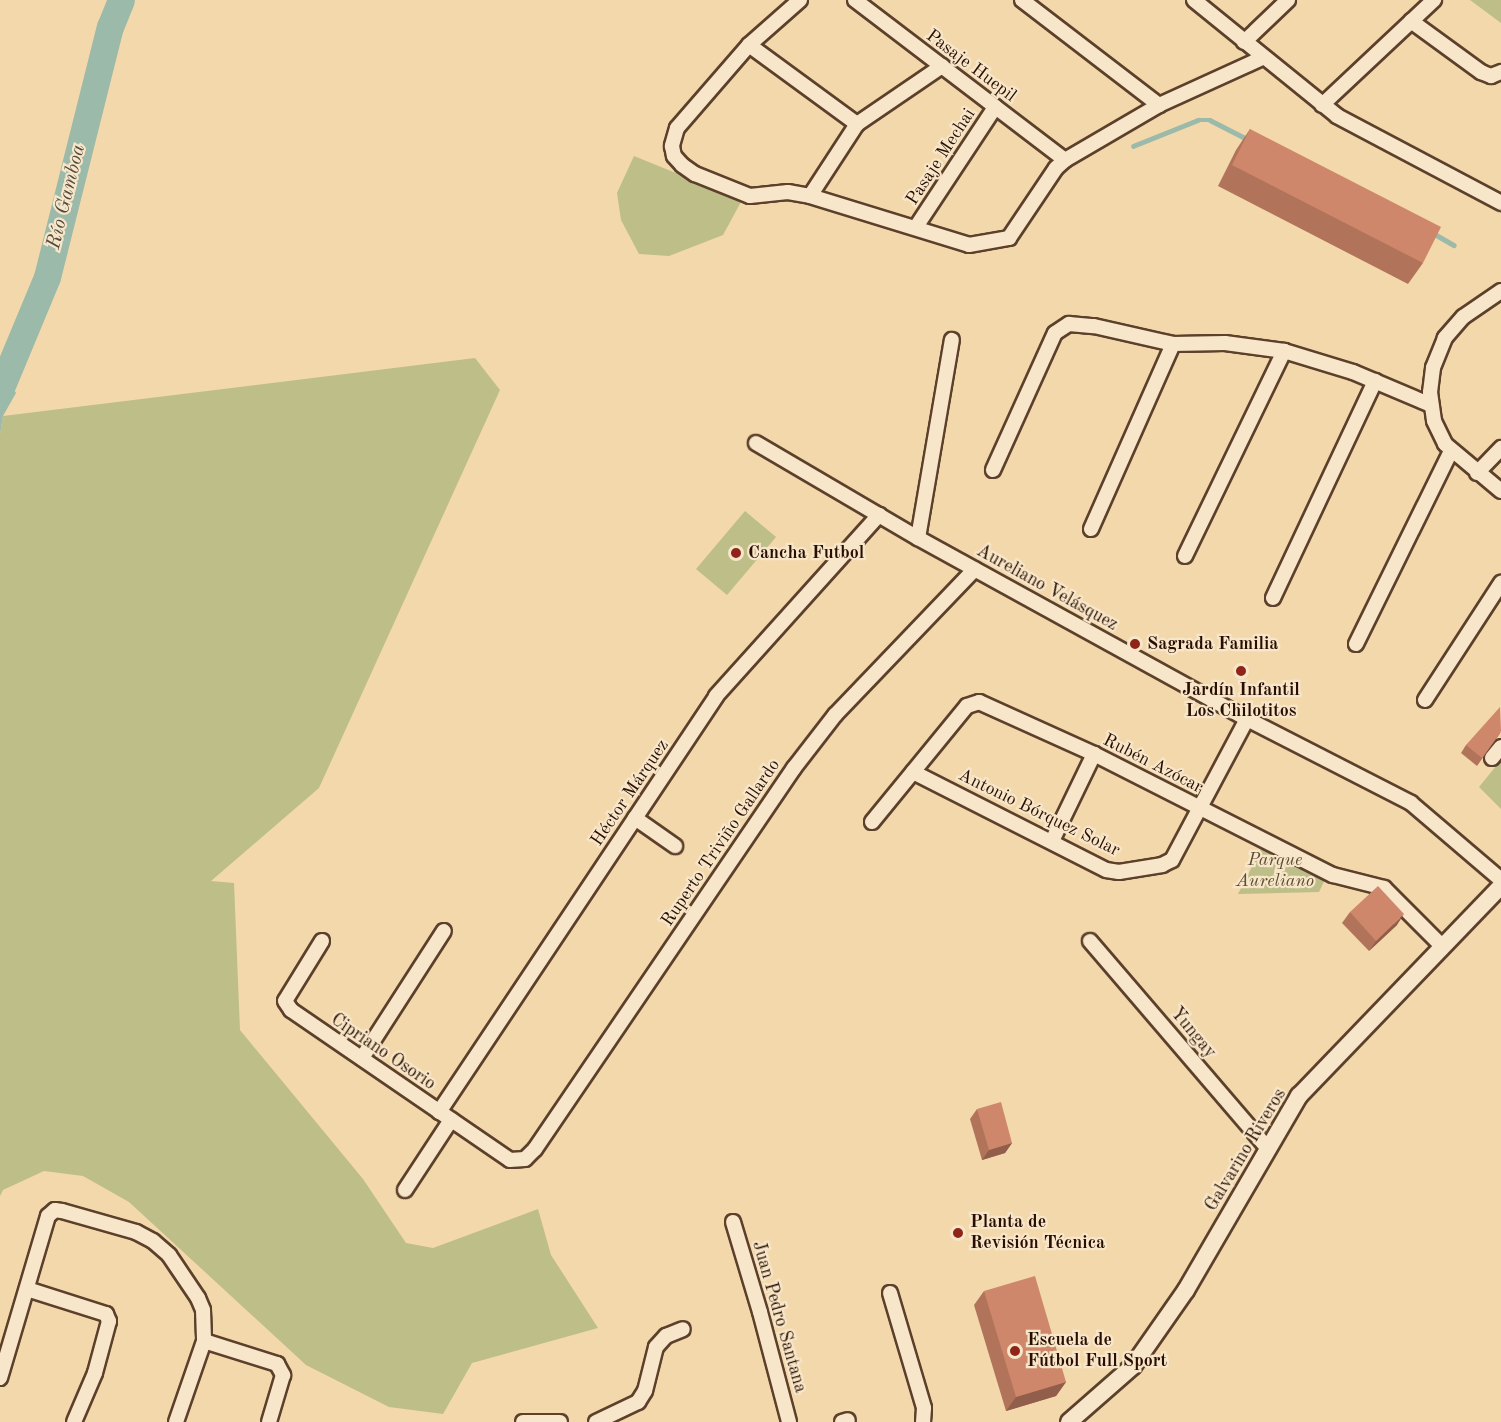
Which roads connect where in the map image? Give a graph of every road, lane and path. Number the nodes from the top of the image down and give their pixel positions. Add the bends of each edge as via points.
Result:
1 (800, 0) edge
2 (855, 0) edge
3 (1022, 0) edge
4 (1194, 0) edge
5 (1288, 0) edge
6 (1434, 0) edge
7 (1411, 21) junction
8 (1244, 42) junction
9 (750, 45) junction
10 (1262, 58) junction
11 (942, 66) junction
12 (1501, 72) edge
13 (1159, 105) junction
14 (1322, 105) junction
15 (995, 107) junction
16 (857, 124) junction
17 (1065, 160) junction
18 (810, 196) junction
19 (1501, 203) edge
20 (916, 227) junction
21 (1501, 291) edge
22 (952, 340) dead end
23 (1173, 344) junction
24 (1284, 351) junction
25 (1375, 381) junction
26 (1431, 405) junction
27 (756, 442) dead end
28 (1501, 448) edge
29 (1451, 451) junction
30 (993, 470) dead end
31 (1477, 473) junction
32 (1501, 491) edge
33 (879, 515) junction
34 (1091, 529) dead end
35 (918, 538) junction
36 (1185, 556) dead end
37 (975, 569) junction
38 (1501, 583) edge
39 (1273, 598) dead end
40 (1356, 644) dead end
41 (1425, 700) dead end
42 (1247, 719) junction
43 (1094, 754) junction
44 (913, 772) junction
45 (1202, 809) junction
46 (635, 818) junction
47 (872, 822) dead end
48 (1052, 841) junction
49 (675, 846) dead end
50 (1501, 880) edge
51 (1501, 886) edge
52 (444, 931) dead end
53 (322, 941) dead end
54 (1090, 941) dead end
55 (1442, 946) junction
56 (362, 1058) junction
57 (440, 1112) junction
58 (452, 1120) junction
59 (1268, 1149) junction
60 (525, 1160) joint
61 (405, 1190) dead end
62 (733, 1222) dead end
63 (27, 1289) junction
64 (890, 1293) dead end
65 (682, 1329) dead end
66 (204, 1341) junction
67 (0, 1378) edge
68 (272, 1421) edge
69 (74, 1422) edge
70 (176, 1422) edge
71 (524, 1422) edge
72 (561, 1422) edge
73 (596, 1422) edge
74 (789, 1422) edge
75 (923, 1422) edge
76 (1069, 1422) edge

1 - 9 street
2 - 11 street, Pasaje Huepil
3 - 13 street
4 - 8 street
5 - 8 street
6 - 7 street
7 - 12 street via 1481,72
7 - 14 street
8 - 10 street
9 - 16 street
9 - 18 street via 677,128 674,156 695,174 750,196 788,192
10 - 13 street
10 - 14 street
11 - 15 street, Pasaje Huepil
11 - 16 street
13 - 17 street
14 - 19 street via 1357,129
15 - 17 street, Pasaje Huepil
15 - 20 street, Pasaje Mechai
16 - 18 street
17 - 20 street via 1009,238 969,245
18 - 20 street
21 - 26 street via 1457,323 1445,338 1431,379
22 - 35 street
23 - 24 street via 1225,343
23 - 30 street via 1077,323 1059,329
23 - 34 street
24 - 25 street
24 - 36 street
25 - 26 street
25 - 39 street
26 - 29 street via 1440,434
27 - 33 street, Aureliano Velásquez
28 - 31 street
29 - 31 street
29 - 40 street
31 - 32 street
33 - 35 street, Aureliano Velásquez
33 - 46 street, Héctor Márquez via 716,696
35 - 37 street, Aureliano Velásquez
37 - 42 street, Aureliano Velásquez
37 - 60 street, Ruperto Triviño Gallardo via 835,715 794,768
38 - 41 street
42 - 45 street, Antonio Bórquez Solar
42 - 50 street, Aureliano Velásquez via 1411,803
43 - 44 street, Rubén Azócar via 979,702 967,706
43 - 45 street, Rubén Azócar
43 - 48 street
44 - 47 street, Rubén Azócar
44 - 48 street, Antonio Bórquez Solar
45 - 48 street, Antonio Bórquez Solar via 1172,860 1162,865 1119,872 1106,870
45 - 55 street, Rubén Azócar via 1333,875 1384,888
46 - 49 street
46 - 57 street, Héctor Márquez
51 - 55 street, Galvarino Riveros
52 - 56 street
53 - 56 street, Cipriano Osorio via 285,1001 291,1010
54 - 59 street, Yungay
55 - 59 street, Galvarino Riveros via 1299,1096
56 - 57 street, Cipriano Osorio
57 - 58 street, Cipriano Osorio
58 - 60 street, Cipriano Osorio via 510,1160
58 - 61 street
59 - 76 street, Galvarino Riveros via 1186,1290 1132,1366
62 - 74 street, Juan Pedro Santana
63 - 66 street via 48,1216 55,1210 136,1232 169,1255 198,1298 203,1310
63 - 67 street
63 - 69 street via 106,1314 110,1321 95,1373
64 - 75 street via 924,1408
65 - 73 street via 666,1336 656,1347 645,1391 638,1402
66 - 68 street via 277,1364 283,1376
66 - 70 street
71 - 72 street

